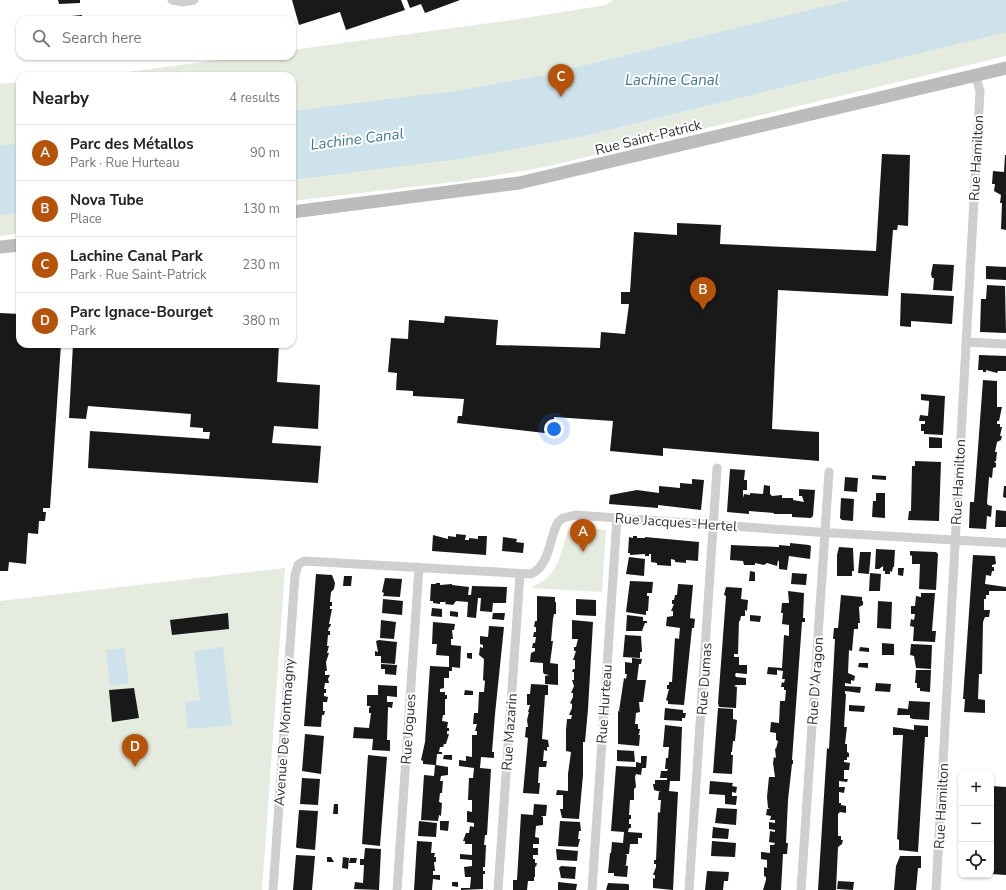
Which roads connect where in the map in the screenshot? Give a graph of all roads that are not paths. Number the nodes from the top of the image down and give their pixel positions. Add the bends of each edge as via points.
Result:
1 (172, 0) edge
2 (194, 0) edge
3 (1006, 68) edge
4 (975, 74) junction
5 (296, 211) edge
6 (16, 245) edge
7 (0, 247) edge
8 (966, 342) junction
9 (1006, 344) edge
10 (717, 468) dead end
11 (829, 472) dead end
12 (617, 518) junction
13 (714, 525) junction
14 (825, 532) junction
15 (955, 540) junction
16 (1006, 543) edge
17 (419, 567) junction
18 (520, 574) junction
19 (295, 575) joint
20 (273, 890) edge
21 (397, 890) edge
22 (498, 890) edge
23 (592, 890) edge
24 (689, 890) edge
25 (801, 890) edge
26 (936, 890) edge

1 - 2 street
3 - 4 main road, Rue Saint-Patrick
4 - 5 main road, Rue Saint-Patrick via 519,183
4 - 8 street, Rue Hamilton via 980,91
6 - 7 main road
8 - 9 street
8 - 15 street, Rue Hamilton
10 - 13 street, Rue Dumas
11 - 14 street, Rue D'Aragon
12 - 13 street, Rue Jacques-Hertel
12 - 18 street, Rue Jacques-Hertel via 576,515 563,518 556,527 539,570 531,574
12 - 23 street, Rue Hurteau
13 - 14 street, Rue Jacques-Hertel
13 - 24 street, Rue Dumas
14 - 15 street, Rue Jacques-Hertel
14 - 25 street, Rue D'Aragon
15 - 16 street, Rue Jacques-Hertel
15 - 26 street, Rue Hamilton
17 - 18 street, Rue Jacques-Hertel
17 - 19 street, Rue Jacques-Hertel via 310,561 298,565
17 - 21 street, Rue Jogues
18 - 22 street, Rue Mazarin
19 - 20 street, Avenue De Montmagny

